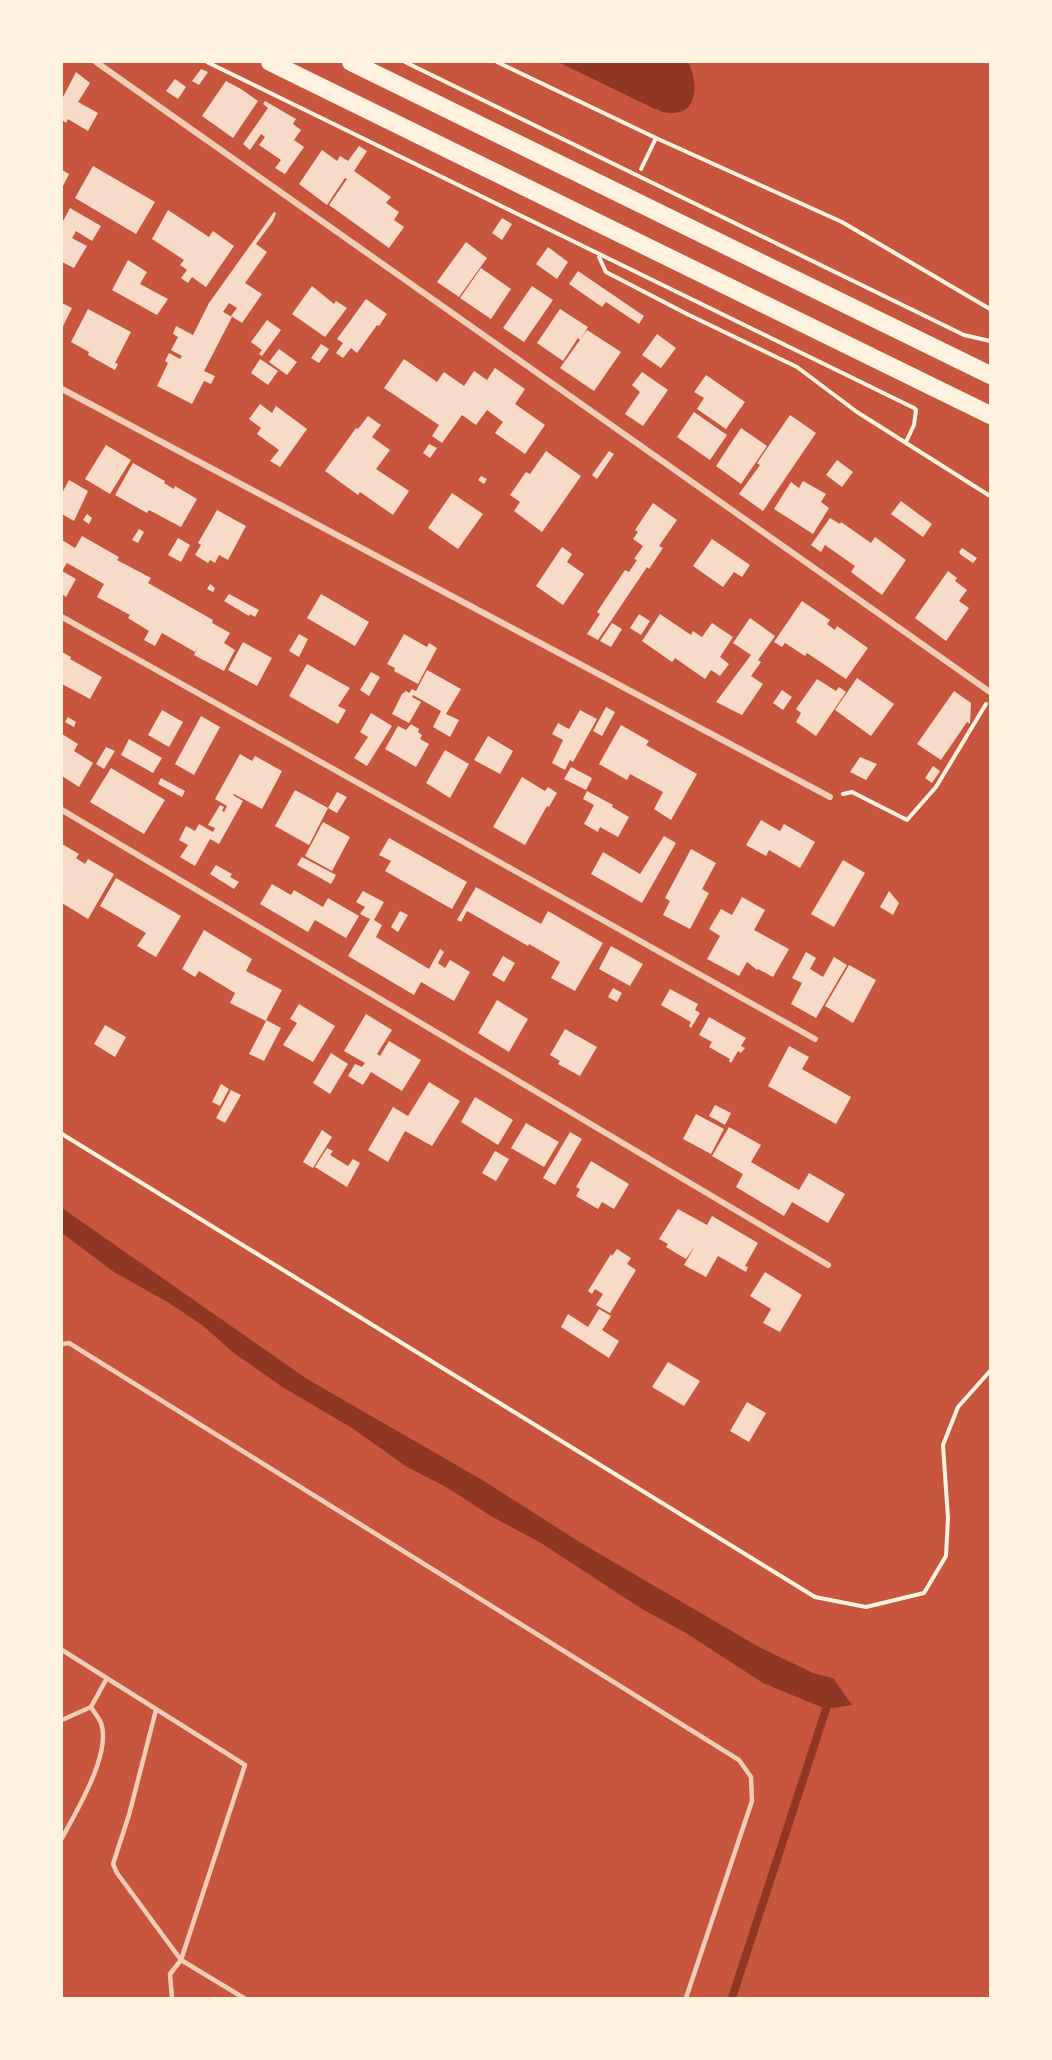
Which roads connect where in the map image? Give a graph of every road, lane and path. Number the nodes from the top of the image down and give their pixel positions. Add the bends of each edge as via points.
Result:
1 (96, 62) edge
2 (207, 62) edge
3 (270, 62) edge
4 (351, 62) edge
5 (405, 62) edge
6 (497, 62) edge
7 (656, 138) junction
8 (641, 169) dead end
9 (599, 257) dead end
10 (990, 309) edge
11 (990, 341) edge
12 (990, 375) edge
13 (62, 389) edge
14 (990, 415) edge
15 (906, 442) junction
16 (990, 496) edge
17 (62, 617) edge
18 (990, 694) edge
19 (830, 797) joint
20 (62, 810) edge
21 (815, 1039) dead end
22 (62, 1134) edge
23 (828, 1265) dead end
24 (62, 1344) edge
25 (990, 1371) edge
26 (62, 1650) edge
27 (107, 1678) junction
28 (91, 1707) junction
29 (156, 1710) junction
30 (62, 1720) edge
31 (62, 1838) edge
32 (181, 1960) junction
33 (172, 1998) edge
34 (244, 1998) edge
35 (686, 1998) edge

1 - 18 street
2 - 15 path via 914,408 914,425
3 - 14 highway
4 - 12 highway
5 - 11 path via 964,335
6 - 7 path
7 - 8 path
7 - 10 path via 842,222
9 - 15 path via 606,272 797,367 857,412
13 - 19 street
15 - 16 path
17 - 21 street
18 - 19 path via 936,787 907,820 852,792
20 - 23 street
22 - 25 path via 815,1597 866,1607 924,1593 946,1556 948,1518 943,1445 958,1407
24 - 35 lane via 69,1343 739,1760 751,1777 752,1801
26 - 27 lane
27 - 28 lane
27 - 29 lane
28 - 30 lane
28 - 31 lane via 102,1724 103,1748 86,1796
29 - 32 lane via 113,1864
29 - 32 lane via 245,1765
32 - 33 lane via 170,1974
32 - 34 lane

